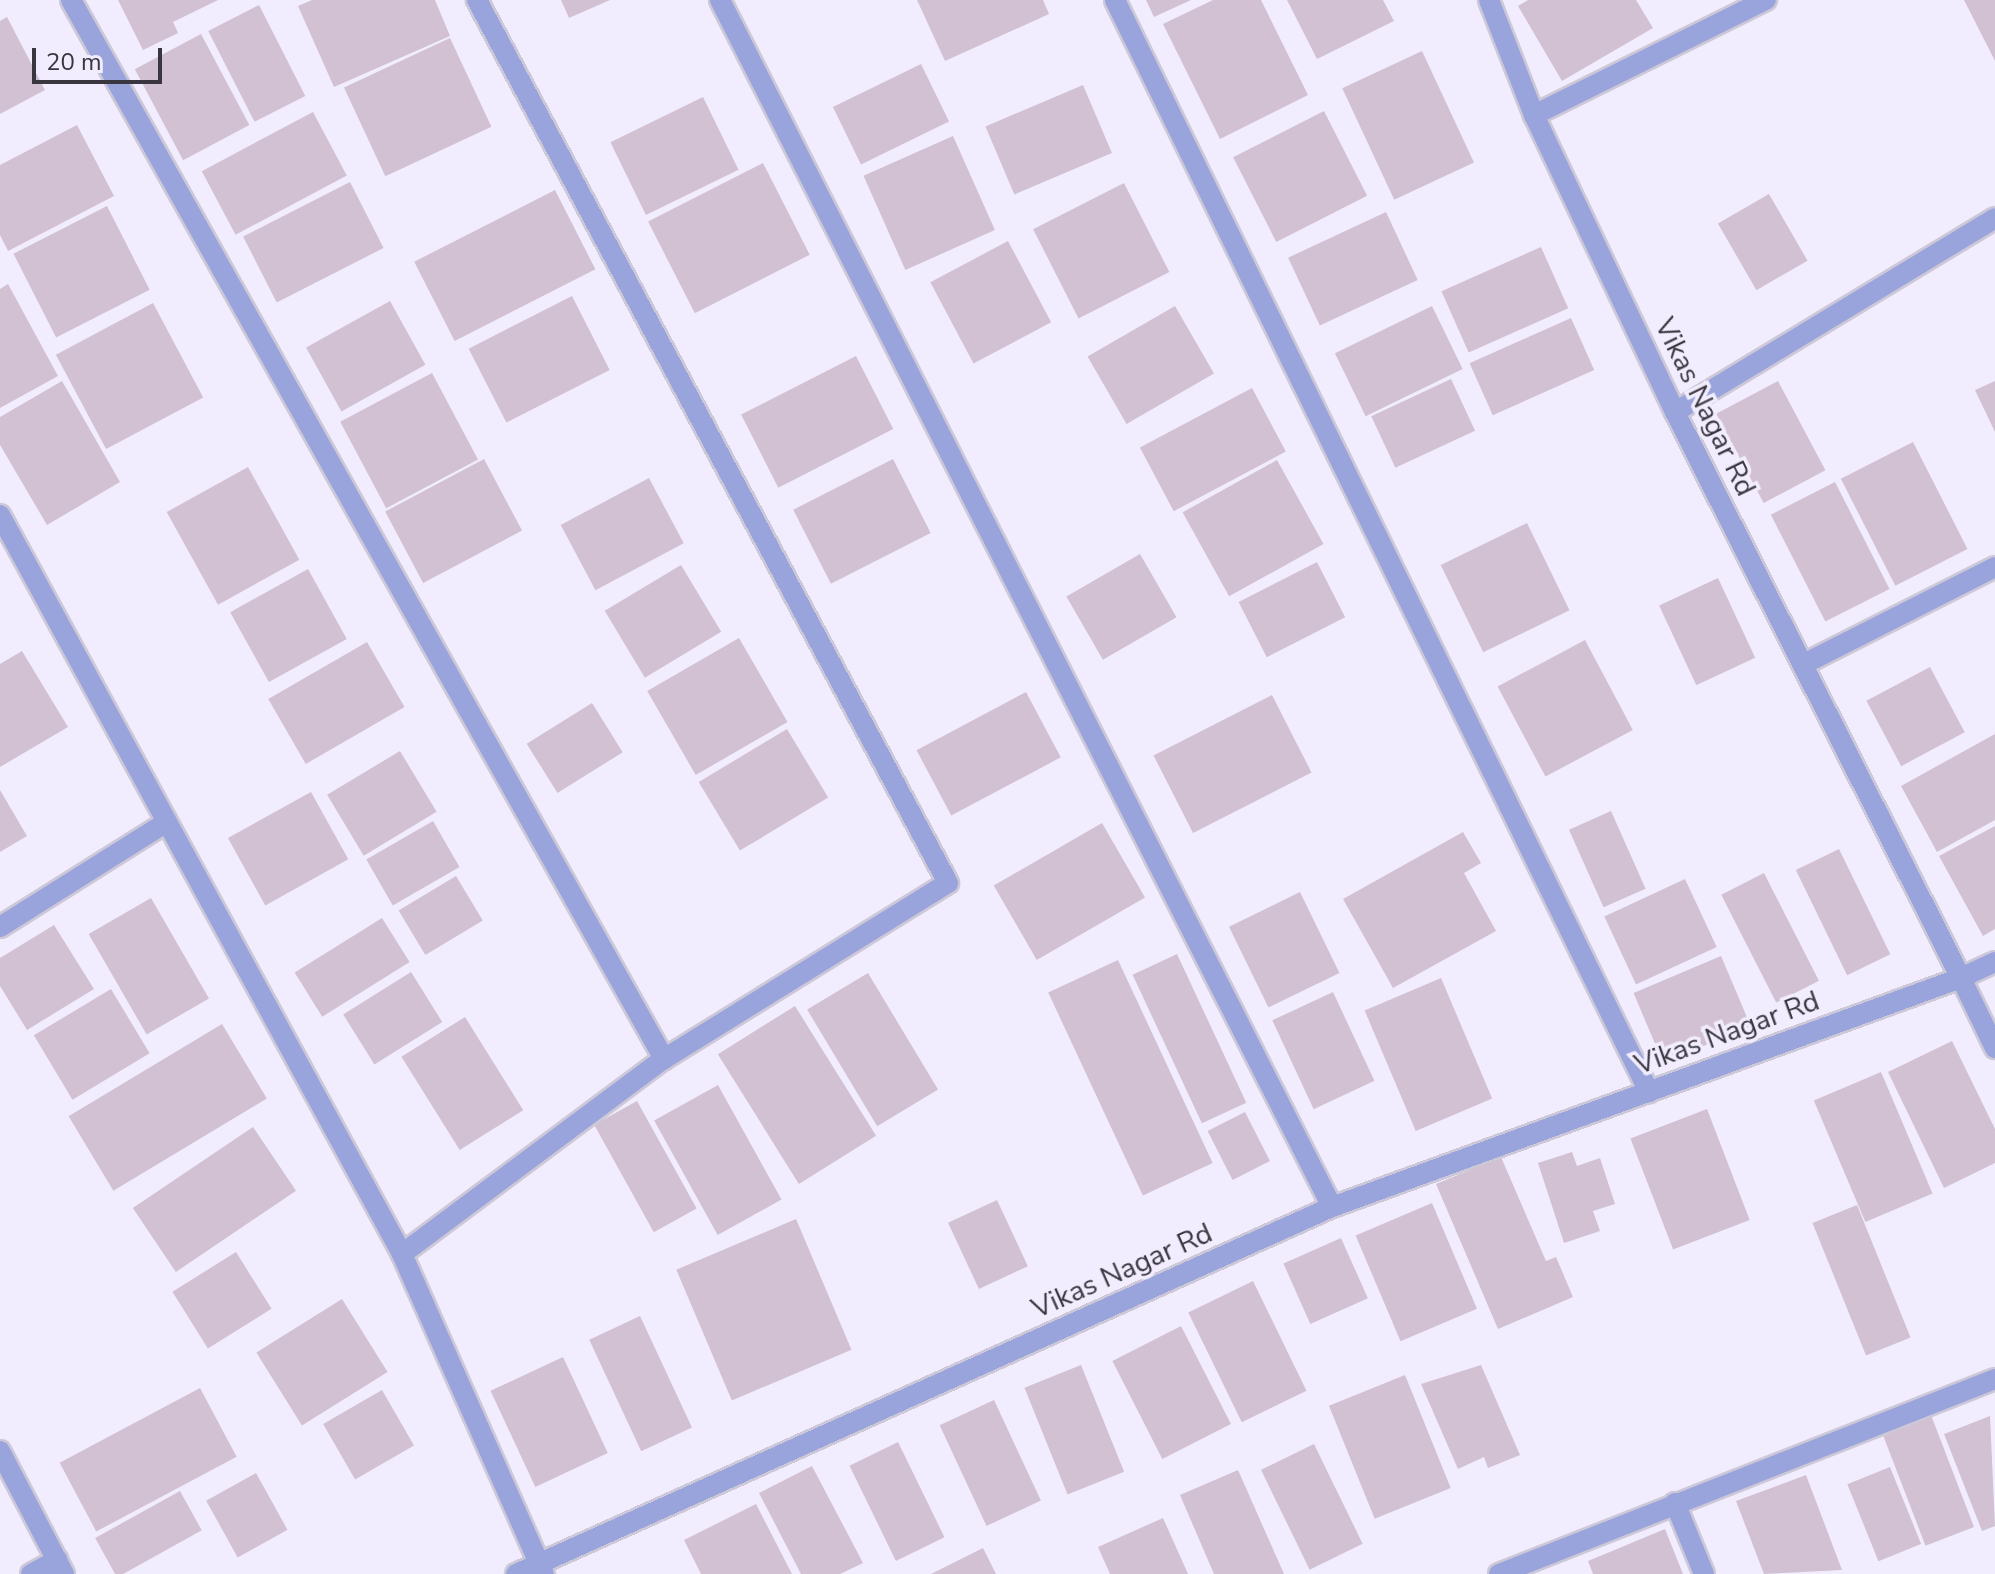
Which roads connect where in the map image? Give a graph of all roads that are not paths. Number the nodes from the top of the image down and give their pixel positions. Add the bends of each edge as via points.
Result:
1 (71, 0) edge
2 (477, 0) edge
3 (720, 0) edge
4 (1115, 0) edge
5 (1489, 0) edge
6 (1766, 0) edge
7 (1534, 115) junction
8 (1995, 218) edge
9 (1675, 412) junction
10 (0, 515) edge
11 (1995, 567) edge
12 (1804, 664) junction
13 (165, 823) junction
14 (0, 927) edge
15 (1995, 962) edge
16 (1961, 978) junction
17 (1995, 1048) edge
18 (664, 1059) junction
19 (1649, 1092) junction
20 (1332, 1207) junction
21 (402, 1254) junction
22 (1995, 1379) edge
23 (0, 1451) edge
24 (1675, 1503) junction
25 (61, 1567) edge
26 (541, 1568) edge
27 (31, 1574) edge
28 (516, 1574) edge
29 (1499, 1574) edge
30 (1704, 1574) edge

1 - 18 street
2 - 18 street via 948,883
3 - 20 street
4 - 19 street
5 - 7 street, Vikas Nagar Rd
6 - 7 street
7 - 9 street, Vikas Nagar Rd
8 - 9 street
9 - 12 street, Vikas Nagar Rd
10 - 13 street
11 - 12 street
12 - 16 street, Vikas Nagar Rd
13 - 14 street
13 - 21 street
15 - 16 street
16 - 17 street
16 - 19 street, Vikas Nagar Rd
18 - 21 street
19 - 20 street, Vikas Nagar Rd
20 - 26 street, Vikas Nagar Rd
21 - 26 street
22 - 24 street
23 - 25 street
24 - 29 street
24 - 30 street
25 - 27 street
26 - 28 street, Vikas Nagar Rd

